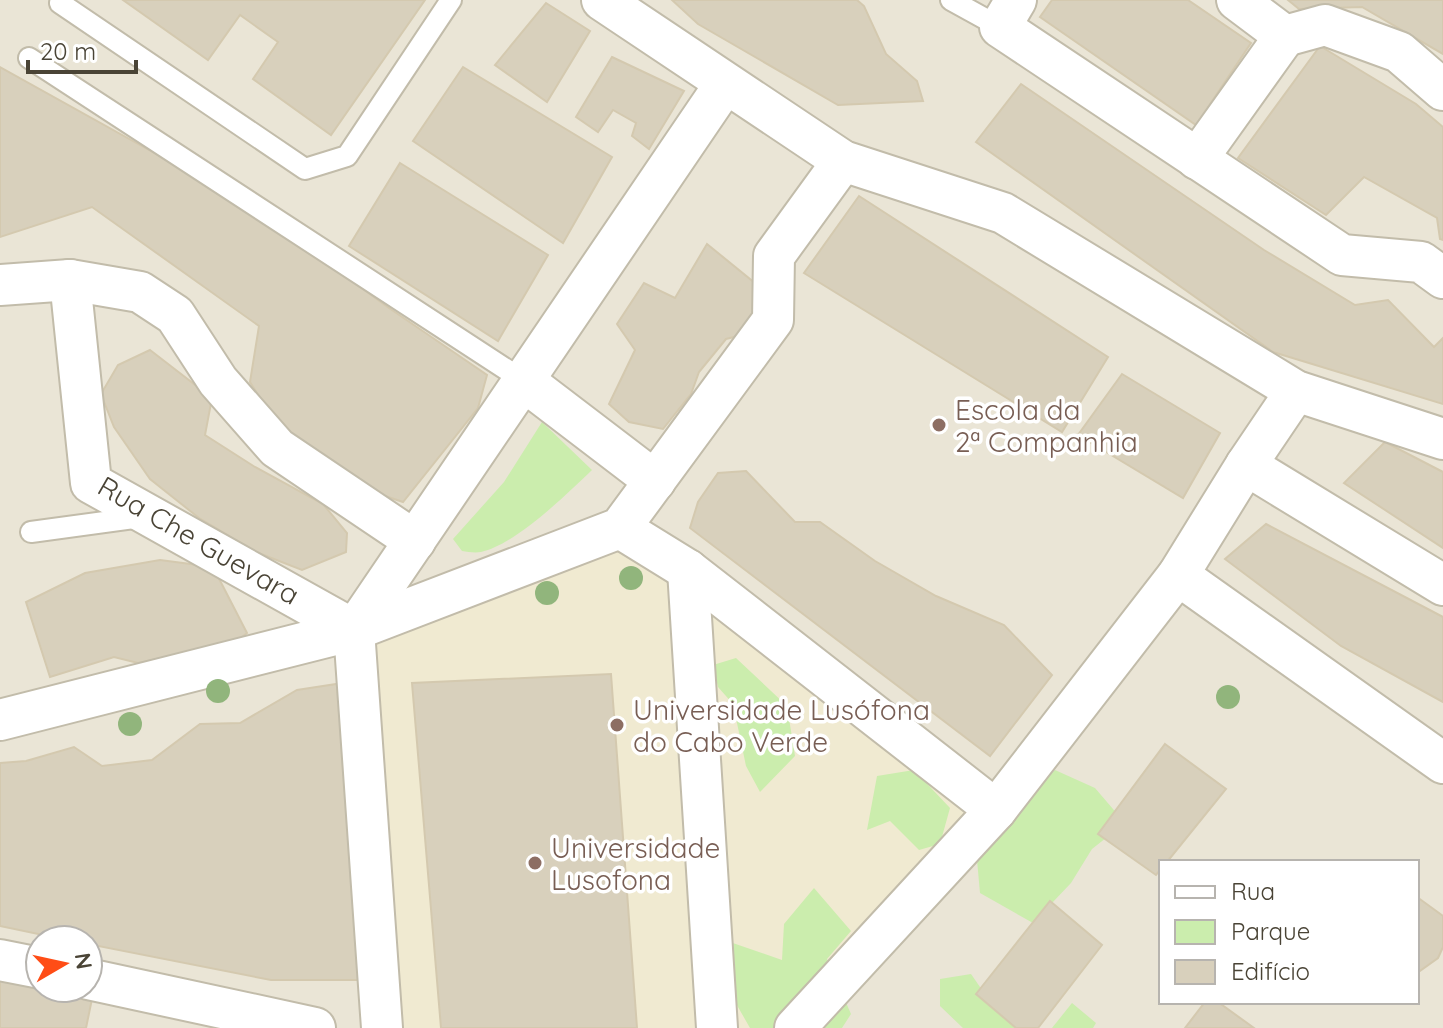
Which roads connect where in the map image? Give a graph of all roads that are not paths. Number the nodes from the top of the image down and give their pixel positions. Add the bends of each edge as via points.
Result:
1 (451, 0) edge
2 (602, 0) edge
3 (951, 0) edge
4 (1237, 0) edge
5 (60, 3) dead end
6 (1008, 14) edge
7 (1285, 36) junction
8 (29, 58) dead end
9 (725, 84) junction
10 (1443, 90) edge
11 (1197, 159) junction
12 (843, 161) junction
13 (1443, 278) edge
14 (70, 280) junction
15 (0, 285) edge
16 (524, 381) junction
17 (1296, 391) junction
18 (1443, 439) edge
19 (1246, 465) junction
20 (655, 481) junction
21 (149, 516) junction
22 (620, 528) junction
23 (31, 532) dead end
24 (415, 541) junction
25 (688, 570) junction
26 (1178, 575) junction
27 (1443, 585) edge
28 (354, 630) junction
29 (0, 720) edge
30 (1443, 763) edge
31 (996, 810) junction
32 (0, 960) edge
33 (24, 965) edge
34 (104, 982) edge
35 (315, 1028) edge
36 (382, 1028) edge
37 (717, 1028) edge
38 (795, 1028) edge

1 - 5 lane via 347,156 305,169
2 - 9 street
3 - 6 lane
4 - 7 street
6 - 11 street
7 - 10 street via 1325,25 1399,52
7 - 11 street
8 - 16 lane
9 - 12 street
9 - 16 street
11 - 13 street via 1342,255 1421,262
12 - 17 street via 1003,213
12 - 20 street via 774,256 773,320
14 - 15 street
14 - 21 street, Rua Che Guevara via 91,483
14 - 24 street via 140,292 175,315 218,381 277,448
16 - 20 street
16 - 24 street
17 - 18 street
17 - 19 street
19 - 26 street
19 - 27 street
20 - 22 street
21 - 23 lane
21 - 28 street, Rua Che Guevara
22 - 25 street
22 - 28 street
24 - 28 street
25 - 31 street
25 - 37 street
26 - 30 street
26 - 31 street
28 - 29 street
28 - 36 street
31 - 38 street
32 - 33 street
34 - 35 street

